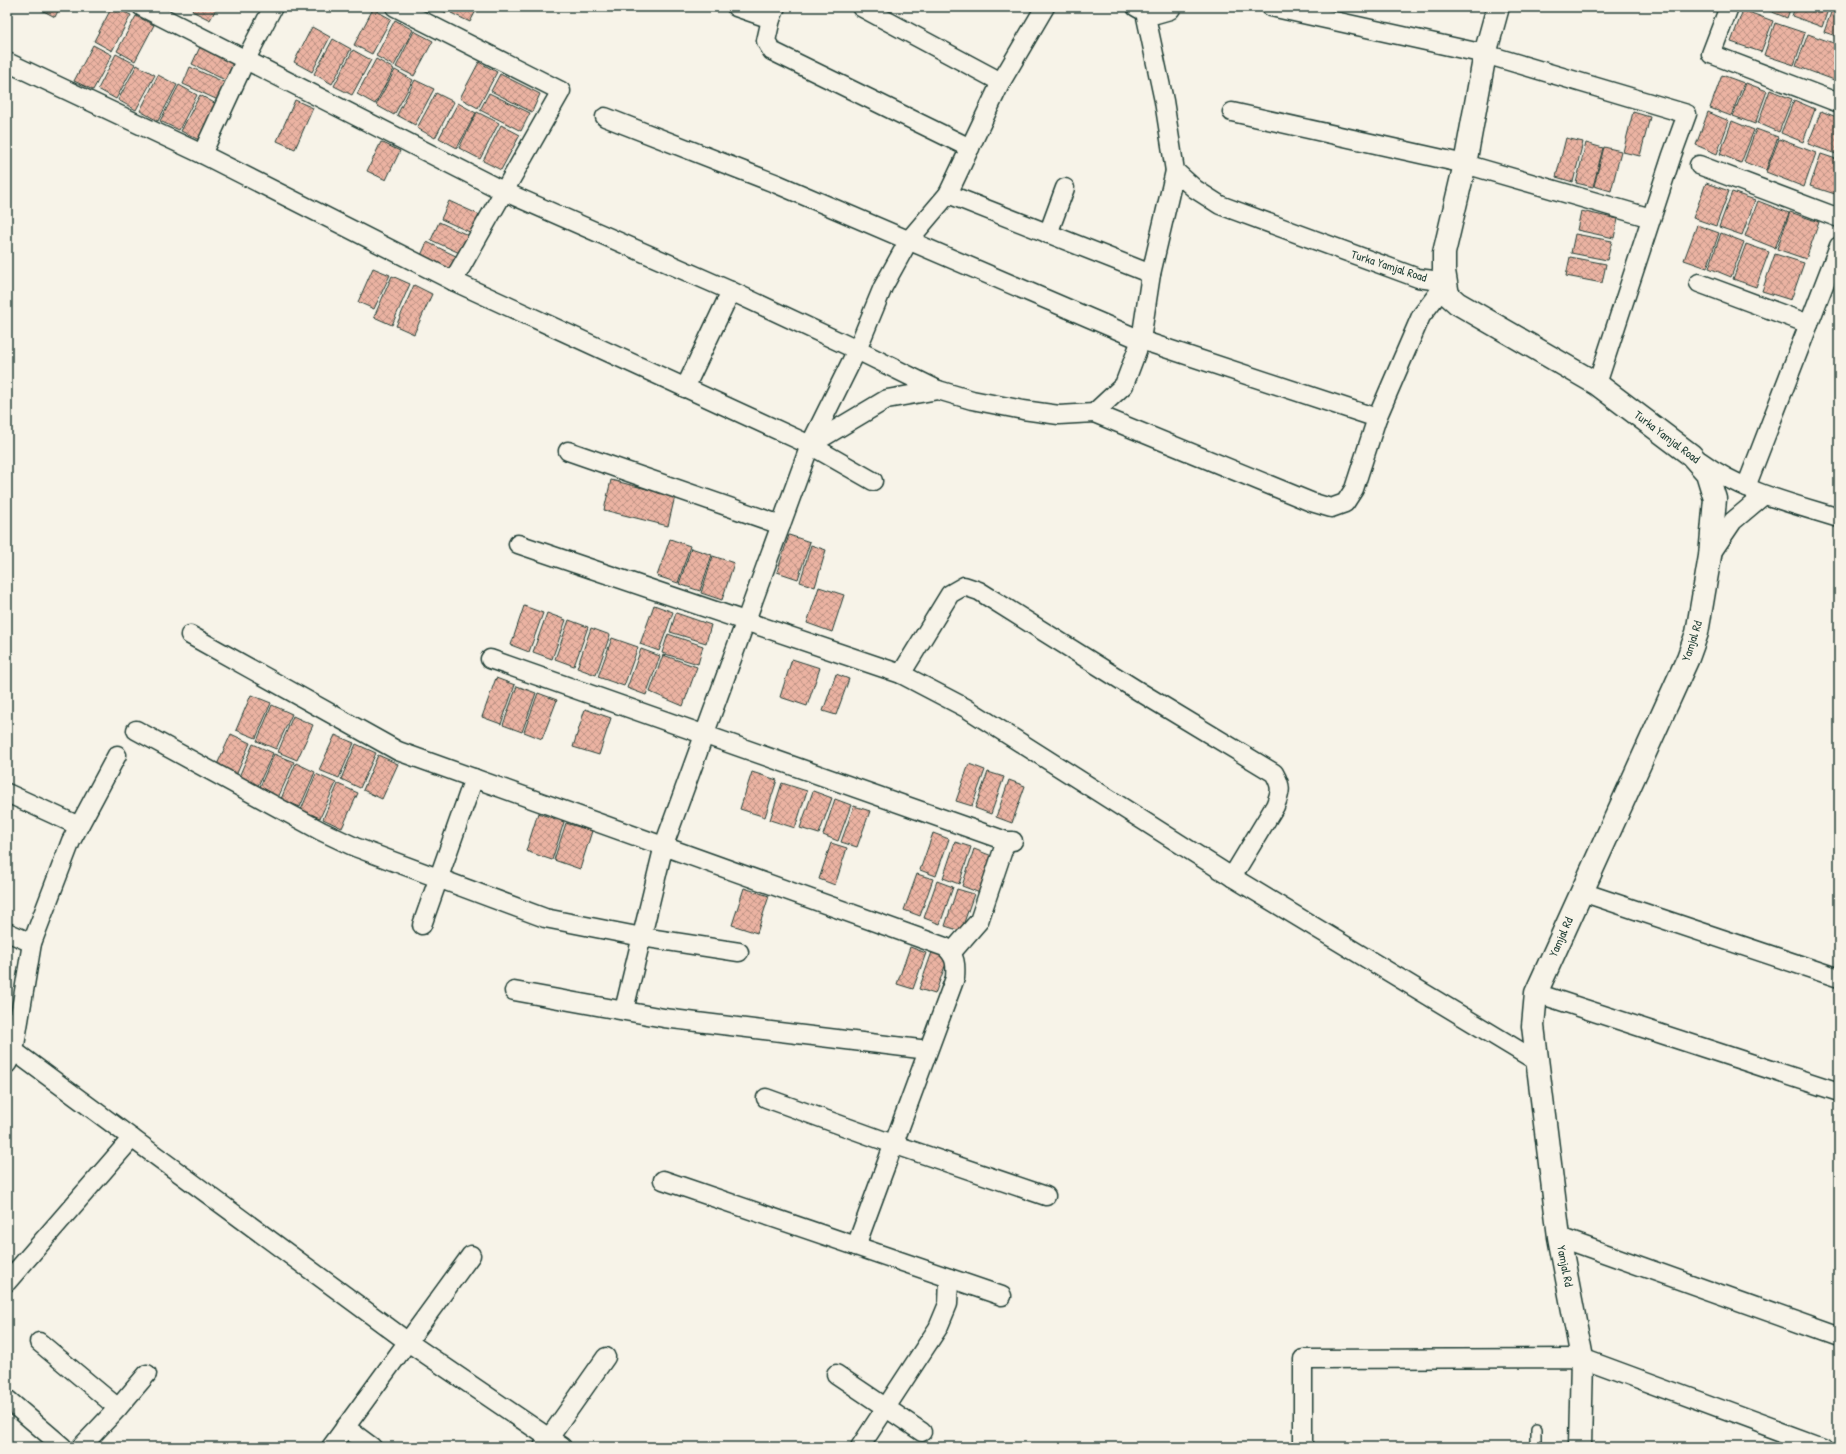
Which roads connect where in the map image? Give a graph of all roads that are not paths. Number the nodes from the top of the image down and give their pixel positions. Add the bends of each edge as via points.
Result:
1 (142, 7) edge
2 (274, 7) edge
3 (395, 7) edge
4 (736, 7) edge
5 (861, 7) edge
6 (1044, 7) edge
7 (1172, 7) edge
8 (1271, 7) edge
9 (1498, 7) edge
10 (1729, 7) edge
11 (1141, 9) edge
12 (774, 13) edge
13 (1485, 54) junction
14 (245, 61) junction
15 (7, 62) edge
16 (1001, 82) junction
17 (1839, 103) edge
18 (1232, 112) dead end
19 (605, 116) dead end
20 (970, 148) junction
21 (202, 154) junction
22 (1465, 164) junction
23 (1699, 165) dead end
24 (1174, 170) junction
25 (1065, 188) dead end
26 (503, 191) junction
27 (948, 194) junction
28 (1651, 218) junction
29 (1839, 218) edge
30 (1048, 234) junction
31 (909, 240) junction
32 (1839, 246) edge
33 (1151, 274) junction
34 (453, 281) junction
35 (1447, 282) junction
36 (1699, 283) dead end
37 (731, 292) junction
38 (1809, 324) junction
39 (1141, 340) junction
40 (857, 350) junction
41 (1596, 384) junction
42 (685, 388) junction
43 (938, 390) junction
44 (1094, 413) junction
45 (1377, 418) junction
46 (810, 445) junction
47 (568, 451) dead end
48 (1691, 455) junction
49 (873, 481) dead end
50 (1746, 487) junction
51 (1764, 495) junction
52 (1839, 518) edge
53 (781, 525) junction
54 (518, 544) dead end
55 (1710, 556) junction
56 (746, 620) junction
57 (190, 635) dead end
58 (490, 659) dead end
59 (901, 674) junction
60 (136, 730) dead end
61 (705, 734) junction
62 (117, 756) dead end
63 (474, 778) junction
64 (7, 793) edge
65 (79, 826) junction
66 (664, 845) junction
67 (439, 877) junction
68 (1232, 877) junction
69 (1582, 892) junction
70 (422, 925) dead end
71 (7, 932) edge
72 (642, 937) junction
73 (32, 943) junction
74 (740, 952) dead end
75 (952, 952) junction
76 (1839, 978) edge
77 (514, 991) dead end
78 (1536, 993) junction
79 (624, 1010) junction
80 (928, 1050) junction
81 (9, 1054) edge
82 (1538, 1062) junction
83 (1839, 1092) edge
84 (766, 1098) dead end
85 (132, 1138) junction
86 (894, 1144) junction
87 (663, 1180) dead end
88 (1046, 1196) dead end
89 (1559, 1237) junction
90 (856, 1246) junction
91 (471, 1255) dead end
92 (949, 1278) junction
93 (7, 1282) edge
94 (1002, 1296) dead end
95 (1839, 1337) edge
96 (39, 1342) dead end
97 (408, 1342) junction
98 (606, 1357) dead end
99 (1582, 1358) junction
100 (148, 1374) dead end
101 (836, 1374) dead end
102 (7, 1399) edge
103 (118, 1408) junction
104 (886, 1408) junction
105 (345, 1427) junction
106 (1536, 1429) dead end
107 (922, 1432) dead end
108 (552, 1444) edge
109 (63, 1447) edge
110 (81, 1447) edge
111 (330, 1447) edge
112 (372, 1447) edge
113 (860, 1447) edge
114 (1303, 1447) edge
115 (1536, 1447) edge
116 (1580, 1447) edge
117 (1823, 1447) edge

1 - 14 street
2 - 14 street
3 - 26 street via 561,91
4 - 12 street
5 - 16 street
6 - 16 street
7 - 11 street via 1156,14
8 - 13 street
9 - 13 main road
10 - 17 street via 1710,54
11 - 24 street via 1164,101
12 - 20 street via 766,41 772,51
13 - 22 main road
13 - 28 street via 1687,114
14 - 21 street
14 - 26 street
15 - 21 street
16 - 20 street
18 - 22 street
19 - 31 street
20 - 27 street
21 - 34 street
22 - 28 street
22 - 35 main road via 1444,253
23 - 29 street
24 - 33 street
24 - 35 street, Turka Yamjal Road via 1195,189 1220,205 1418,278
25 - 30 street
26 - 34 street
26 - 37 street
27 - 30 street
27 - 31 street
28 - 41 street
30 - 33 street
31 - 39 street
31 - 40 street via 883,288
32 - 38 street
33 - 39 street
34 - 42 street
35 - 41 main road, Turka Yamjal Road via 1448,295 1457,303
35 - 45 street via 1421,316
36 - 38 street
37 - 40 street
37 - 42 street
38 - 50 street
39 - 44 street via 1124,385
39 - 45 street
40 - 43 street
40 - 46 street
41 - 48 main road, Turka Yamjal Road
42 - 46 street
43 - 44 street via 972,400 1024,410 1059,415
43 - 46 street via 887,399
44 - 45 street via 1310,502 1331,508 1345,503 1354,490
46 - 49 street
46 - 53 street
47 - 53 street
48 - 50 street, Turka Yamjal Road via 1720,476
48 - 55 main road, Yamjal Rd via 1706,473 1714,499
50 - 51 street, Turka Yamjal Road
51 - 52 street, Turka Yamjal Road
51 - 55 street via 1733,521
53 - 56 street
54 - 56 street
55 - 69 main road, Yamjal Rd via 1697,633 1688,658
56 - 59 street
56 - 61 street
57 - 63 street via 398,751
58 - 61 street
59 - 68 street via 966,708
59 - 68 street via 950,594 964,586 979,591 1274,773 1280,784 1275,806
60 - 67 street via 321,831 355,847
61 - 66 street
61 - 75 street via 1009,841 979,920
62 - 65 street
63 - 66 street
63 - 67 street
64 - 65 street
65 - 73 street
66 - 72 street
66 - 75 street
67 - 70 street
67 - 72 street via 545,918
68 - 82 street
69 - 76 street
69 - 78 main road, Yamjal Rd
71 - 73 street
72 - 74 street
72 - 79 street
73 - 81 street
75 - 80 street via 956,964 955,978
77 - 79 street
78 - 82 main road, Yamjal Rd via 1533,1026
78 - 83 street
79 - 80 street via 664,1018
80 - 86 street
81 - 85 street
82 - 89 main road, Yamjal Rd
84 - 86 street
85 - 93 street
85 - 97 street
86 - 88 street
86 - 90 street
87 - 90 street
89 - 95 street
89 - 99 main road, Yamjal Rd
90 - 92 street
91 - 97 street
92 - 94 street
92 - 104 street via 948,1304 938,1328
96 - 103 street
97 - 105 street
97 - 108 street
98 - 108 street
99 - 114 street via 1303,1359
99 - 116 main road, Yamjal Rd
99 - 117 street
100 - 103 street
101 - 104 street
102 - 109 street
103 - 110 street
104 - 107 street
104 - 113 street
105 - 111 street
105 - 112 street
106 - 115 lane

